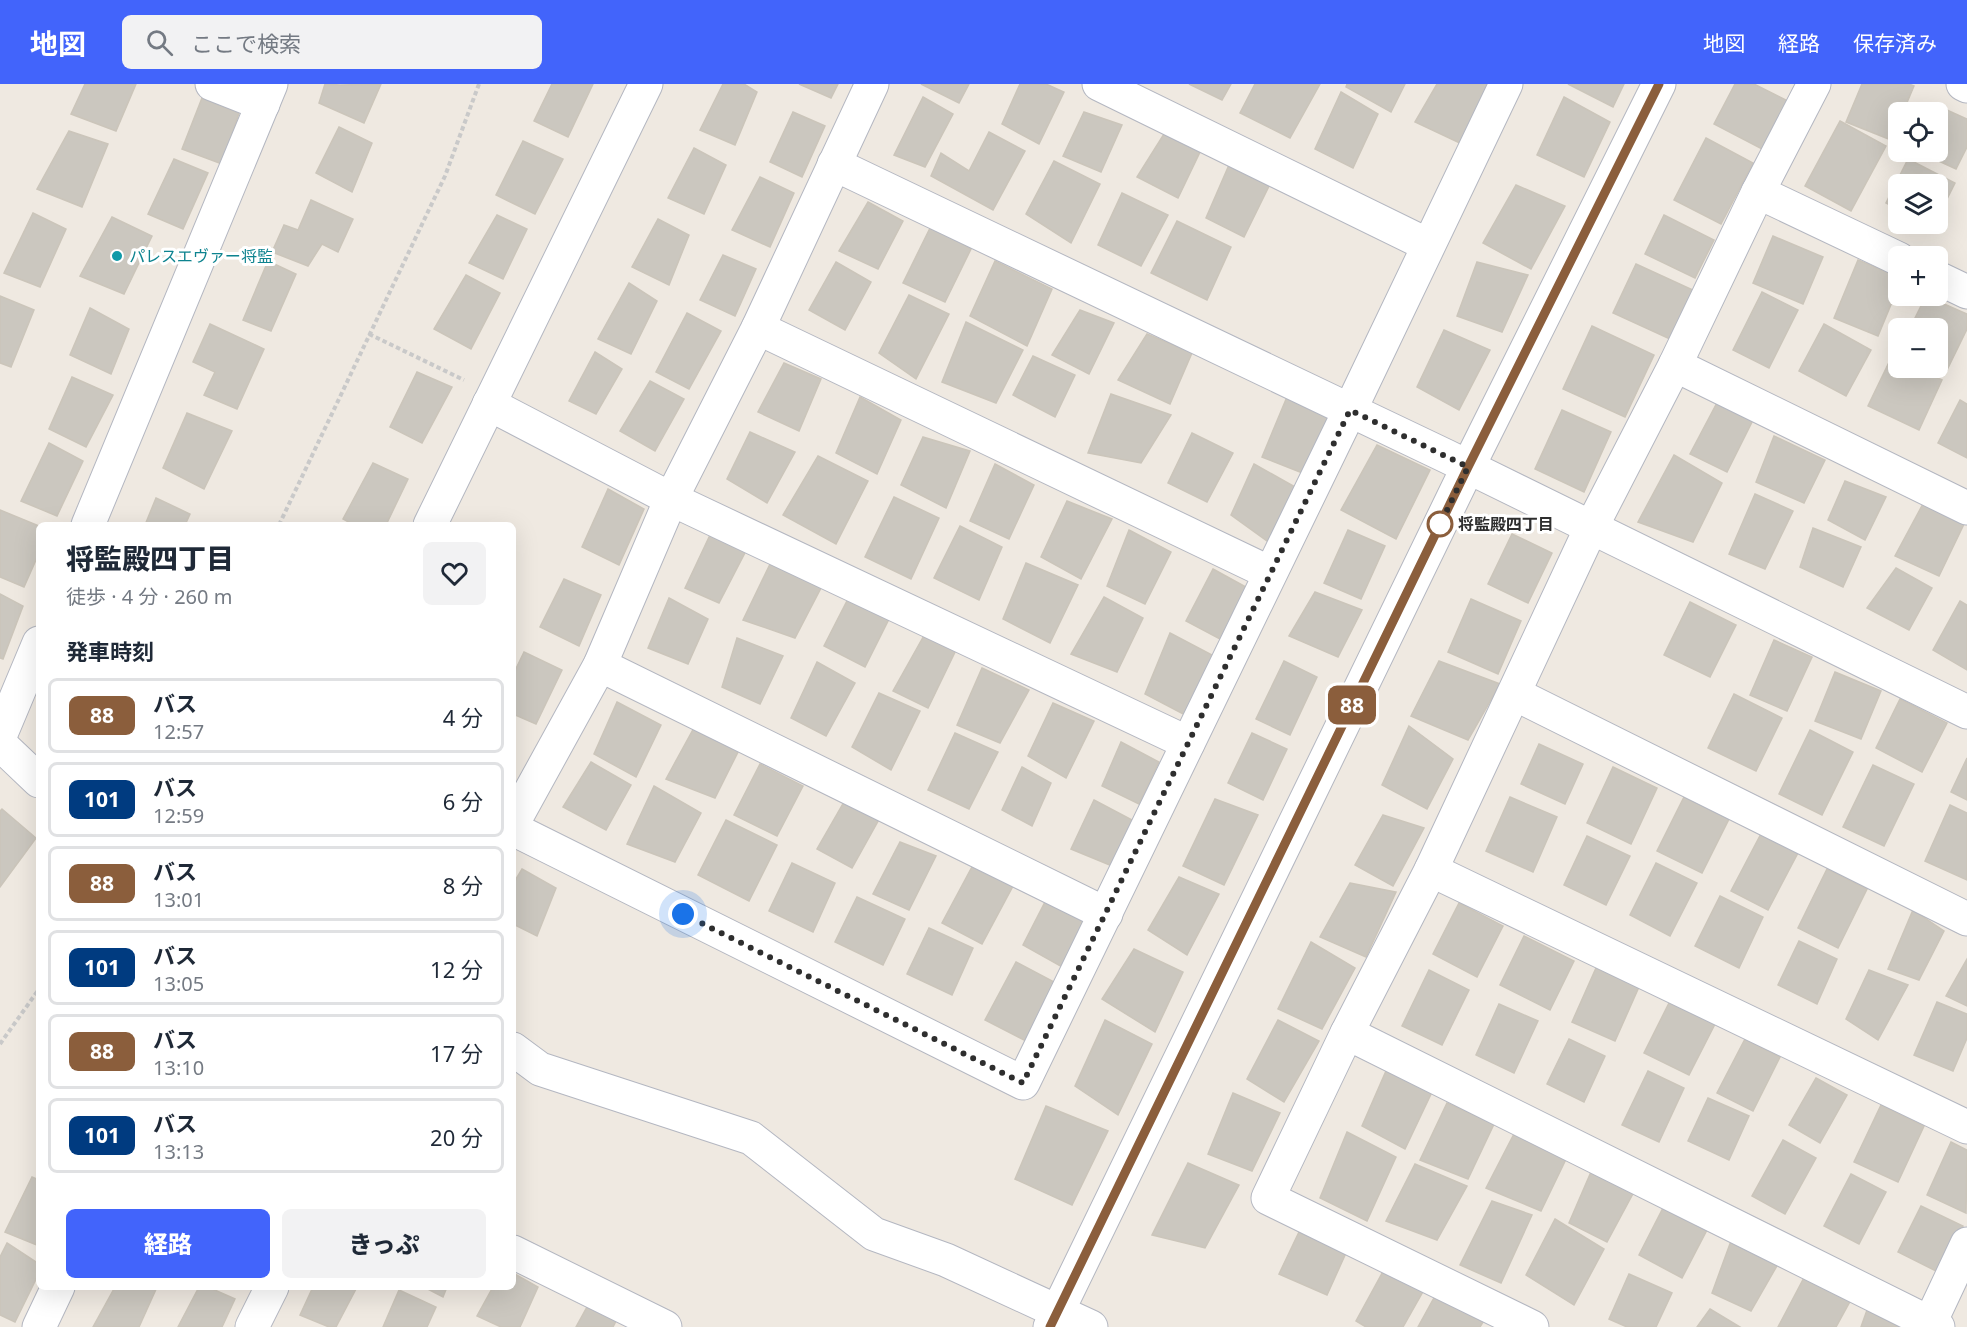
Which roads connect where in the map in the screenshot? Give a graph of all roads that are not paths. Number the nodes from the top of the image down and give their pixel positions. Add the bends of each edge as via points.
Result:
1 (212, 84) edge
2 (646, 84) edge
3 (872, 84) edge
4 (1099, 84) edge
5 (1506, 84) edge
6 (1659, 84) edge
7 (1815, 84) edge
8 (267, 94) edge
9 (834, 164) junction
10 (1758, 192) junction
11 (1428, 245) junction
12 (1888, 254) edge
13 (1948, 283) edge
14 (1967, 292) edge
15 (758, 328) junction
16 (1675, 365) junction
17 (492, 399) junction
18 (1350, 410) junction
19 (1468, 467) junction
20 (672, 499) junction
21 (1967, 508) edge
22 (89, 522) edge
23 (431, 522) edge
24 (1591, 528) junction
25 (1270, 573) junction
26 (36, 650) edge
27 (600, 665) junction
28 (1515, 694) junction
29 (1967, 712) edge
30 (0, 736) edge
31 (1188, 743) junction
32 (0, 744) edge
33 (36, 778) edge
34 (516, 818) edge
35 (516, 830) edge
36 (1431, 870) junction
37 (1106, 914) junction
38 (1967, 919) edge
39 (1347, 1033) junction
40 (516, 1051) edge
41 (1967, 1127) edge
42 (1967, 1244) edge
43 (516, 1253) edge
44 (57, 1290) edge
45 (270, 1290) edge
46 (1054, 1319) edge
47 (1932, 1326) edge
48 (39, 1327) edge
49 (252, 1327) edge
50 (664, 1327) edge
51 (1091, 1327) edge
52 (1532, 1327) edge

1 - 8 street
2 - 17 street
3 - 9 street
4 - 11 street
5 - 11 street
6 - 19 street
7 - 10 street
8 - 22 street
9 - 15 street
9 - 18 street
10 - 12 street
10 - 16 street
11 - 18 street
13 - 14 street
15 - 20 street
15 - 25 street
16 - 21 street
16 - 24 street
17 - 20 street
17 - 23 street
18 - 19 street
18 - 25 street
19 - 24 street
19 - 46 street
20 - 27 street
20 - 31 street
24 - 28 street
24 - 29 street
25 - 31 street
26 - 30 street
27 - 34 street
27 - 37 street
28 - 36 street
28 - 38 street
31 - 37 street
32 - 33 street
35 - 37 street via 1023,1083
36 - 39 street
36 - 41 street
39 - 47 street
39 - 52 street via 1268,1198
40 - 46 street via 540,1070 751,1138 874,1234 946,1260
42 - 47 street
43 - 50 street
44 - 48 street
45 - 49 street
46 - 51 street

